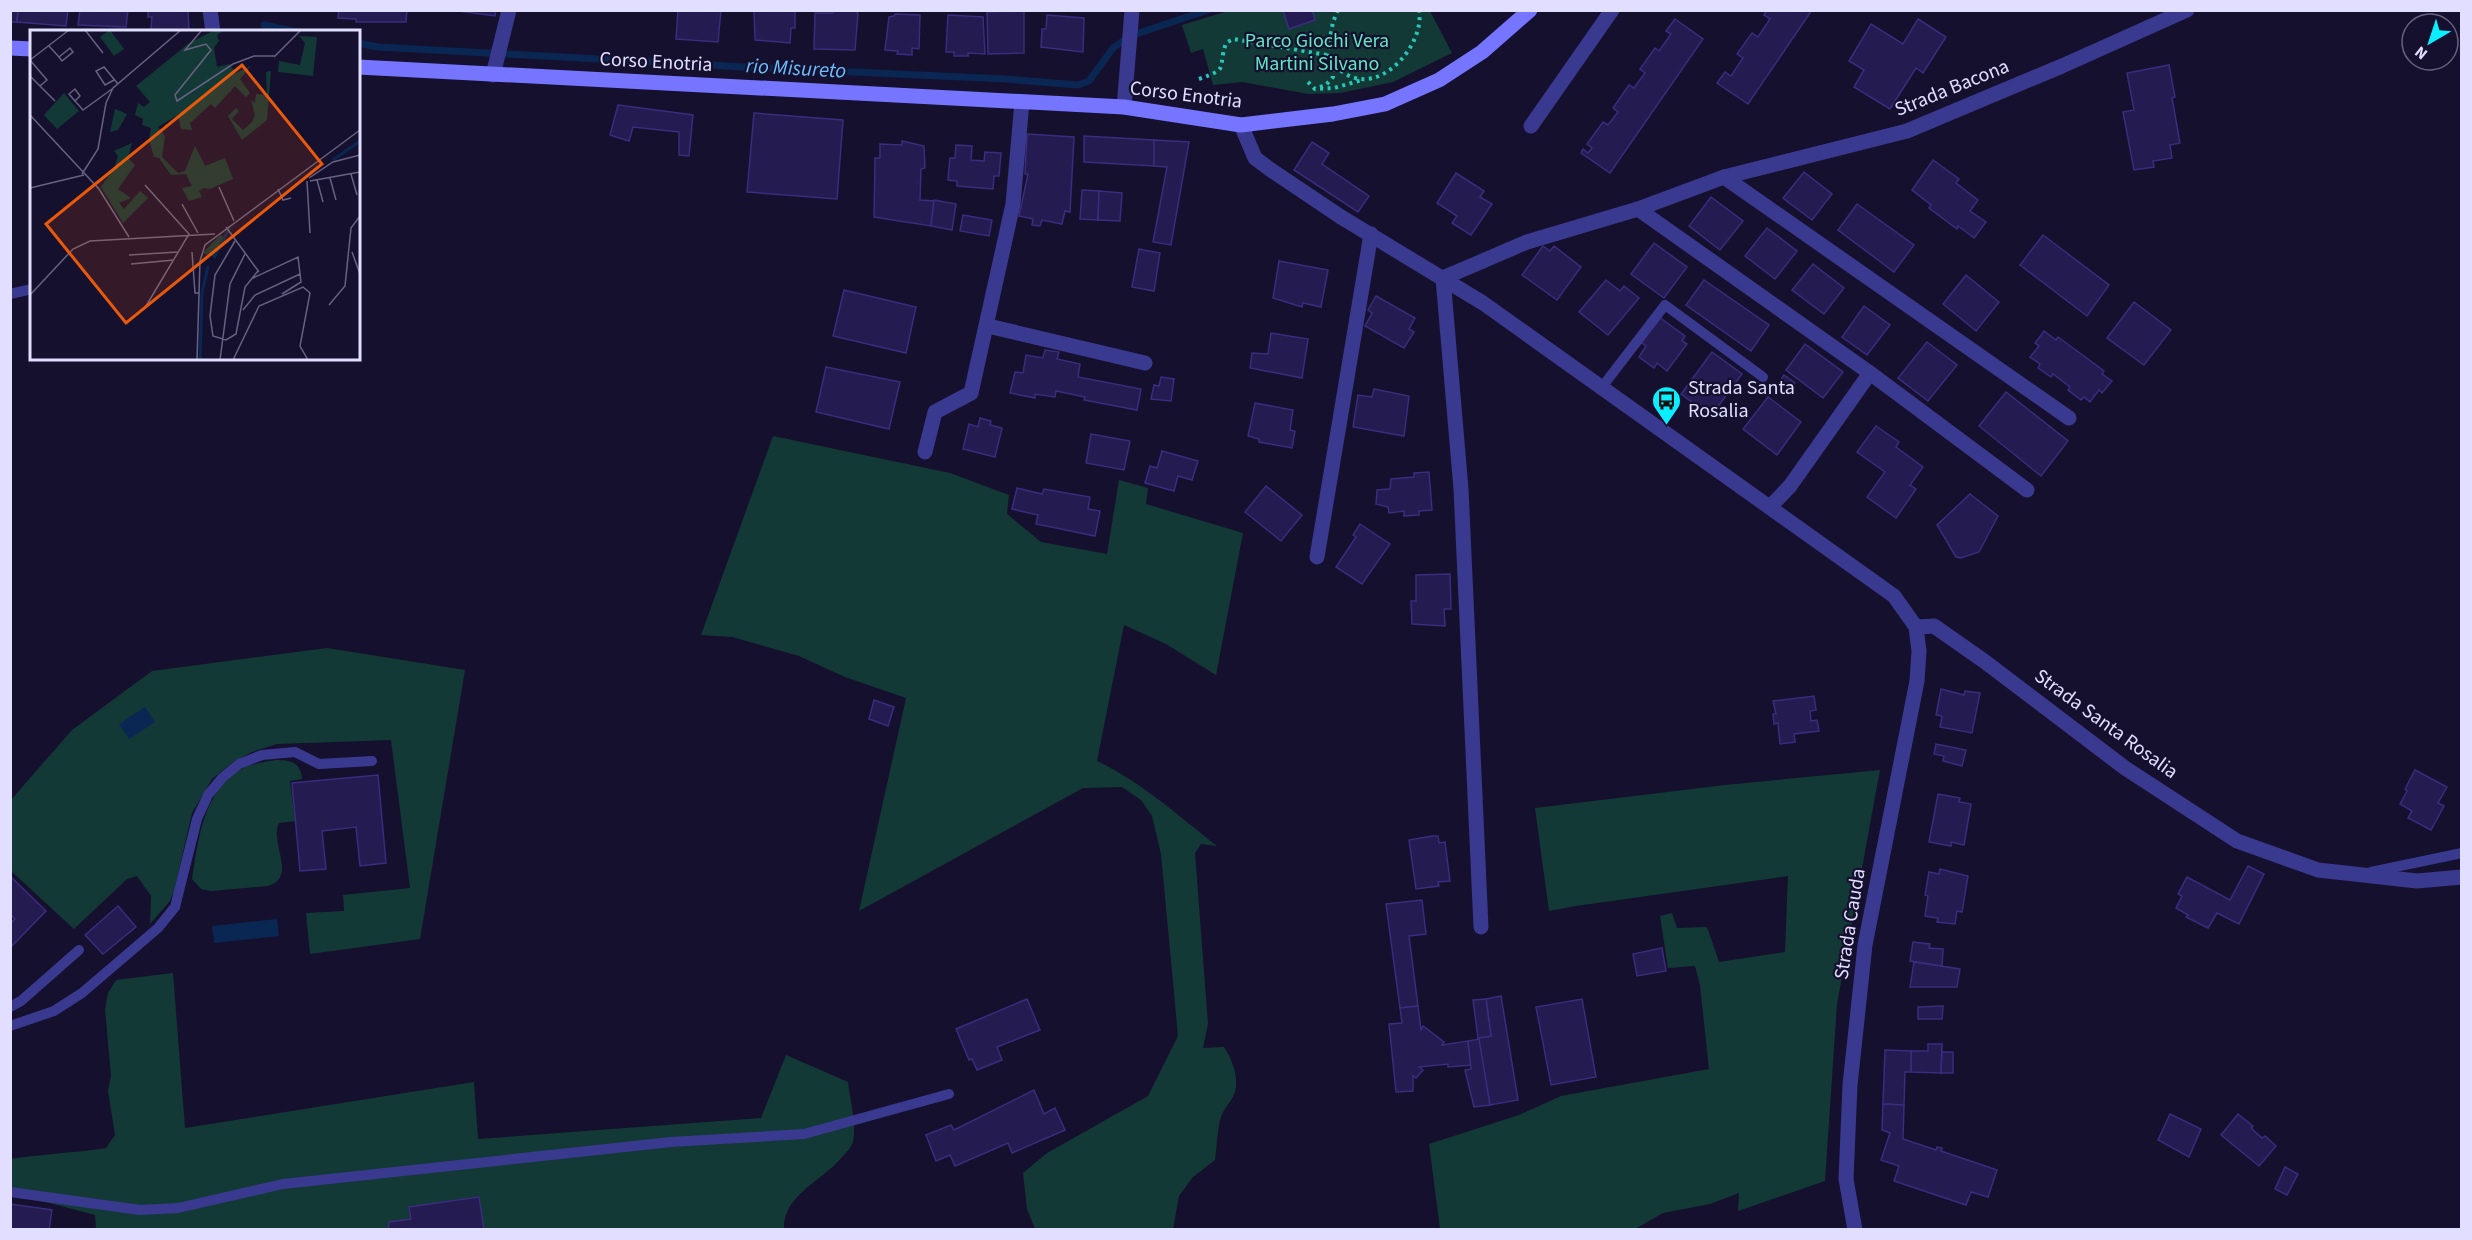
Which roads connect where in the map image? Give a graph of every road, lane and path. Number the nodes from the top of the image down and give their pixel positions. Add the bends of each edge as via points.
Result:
1 (210, 10) edge
2 (509, 10) edge
3 (1132, 10) edge
4 (1338, 10) edge
5 (1419, 10) edge
6 (1530, 10) edge
7 (1612, 10) edge
8 (2187, 10) edge
9 (213, 30) edge
10 (10, 48) edge
11 (30, 49) edge
12 (1328, 55) junction
13 (496, 61) junction
14 (1333, 64) junction
15 (360, 67) edge
16 (1365, 78) junction
17 (1198, 79) dead end
18 (1308, 82) dead end
19 (1315, 88) junction
20 (1022, 102) junction
21 (1124, 107) junction
22 (1241, 125) junction
23 (1531, 126) dead end
24 (1724, 177) junction
25 (1638, 209) junction
26 (1371, 234) junction
27 (1443, 278) junction
28 (30, 289) edge
29 (10, 294) edge
30 (988, 326) junction
31 (1145, 363) dead end
32 (1870, 373) junction
33 (1762, 377) dead end
34 (1602, 387) junction
35 (2069, 418) dead end
36 (925, 452) dead end
37 (2027, 490) dead end
38 (1770, 507) junction
39 (1317, 557) dead end
40 (1916, 627) junction
41 (372, 761) dead end
42 (2462, 853) edge
43 (2360, 874) junction
44 (2462, 877) edge
45 (1481, 927) dead end
46 (79, 950) dead end
47 (10, 1007) edge
48 (10, 1026) edge
49 (949, 1094) dead end
50 (10, 1192) edge
51 (1855, 1230) edge

1 - 9 street
2 - 13 street
3 - 21 street
4 - 12 path
5 - 16 path via 1420,28 1401,61 1378,76
6 - 22 main road, Corso Enotria via 1482,52 1448,75 1385,104
7 - 23 street
8 - 24 street, Strada Bacona via 1908,131
10 - 11 main road
12 - 14 path
12 - 17 path via 1233,39 1226,43 1219,72
13 - 15 main road, Corso Enotria
13 - 20 main road, Corso Enotria
14 - 16 path via 1353,78
14 - 19 path via 1333,76 1326,85
16 - 19 path via 1334,88
18 - 19 path
20 - 21 main road, Corso Enotria
20 - 30 street via 1013,204
21 - 22 main road, Corso Enotria
22 - 26 street via 1255,158
24 - 25 street, Strada Bacona
24 - 35 street
25 - 27 street, Strada Bacona via 1527,242
25 - 32 street
26 - 27 street
26 - 39 street
27 - 34 street
27 - 45 street via 1461,489
28 - 29 lane
30 - 31 street
30 - 36 street via 972,393 935,412
32 - 37 street
32 - 38 street via 1790,486
33 - 34 lane via 1665,305
34 - 38 street
38 - 40 street via 1894,596
40 - 43 street, Strada Santa Rosalia via 1934,626 2126,768 2237,841 2318,870
40 - 51 street, Strada Cauda via 1917,681 1865,945 1850,1084 1846,1179
41 - 48 lane via 319,764 296,752 262,755 239,764 208,795 197,819 175,907 158,928 82,993 54,1011
42 - 43 lane
43 - 44 street, Strada Santa Rosalia via 2417,881
46 - 47 lane
49 - 50 lane via 804,1134 671,1142 283,1184 178,1208 140,1210

